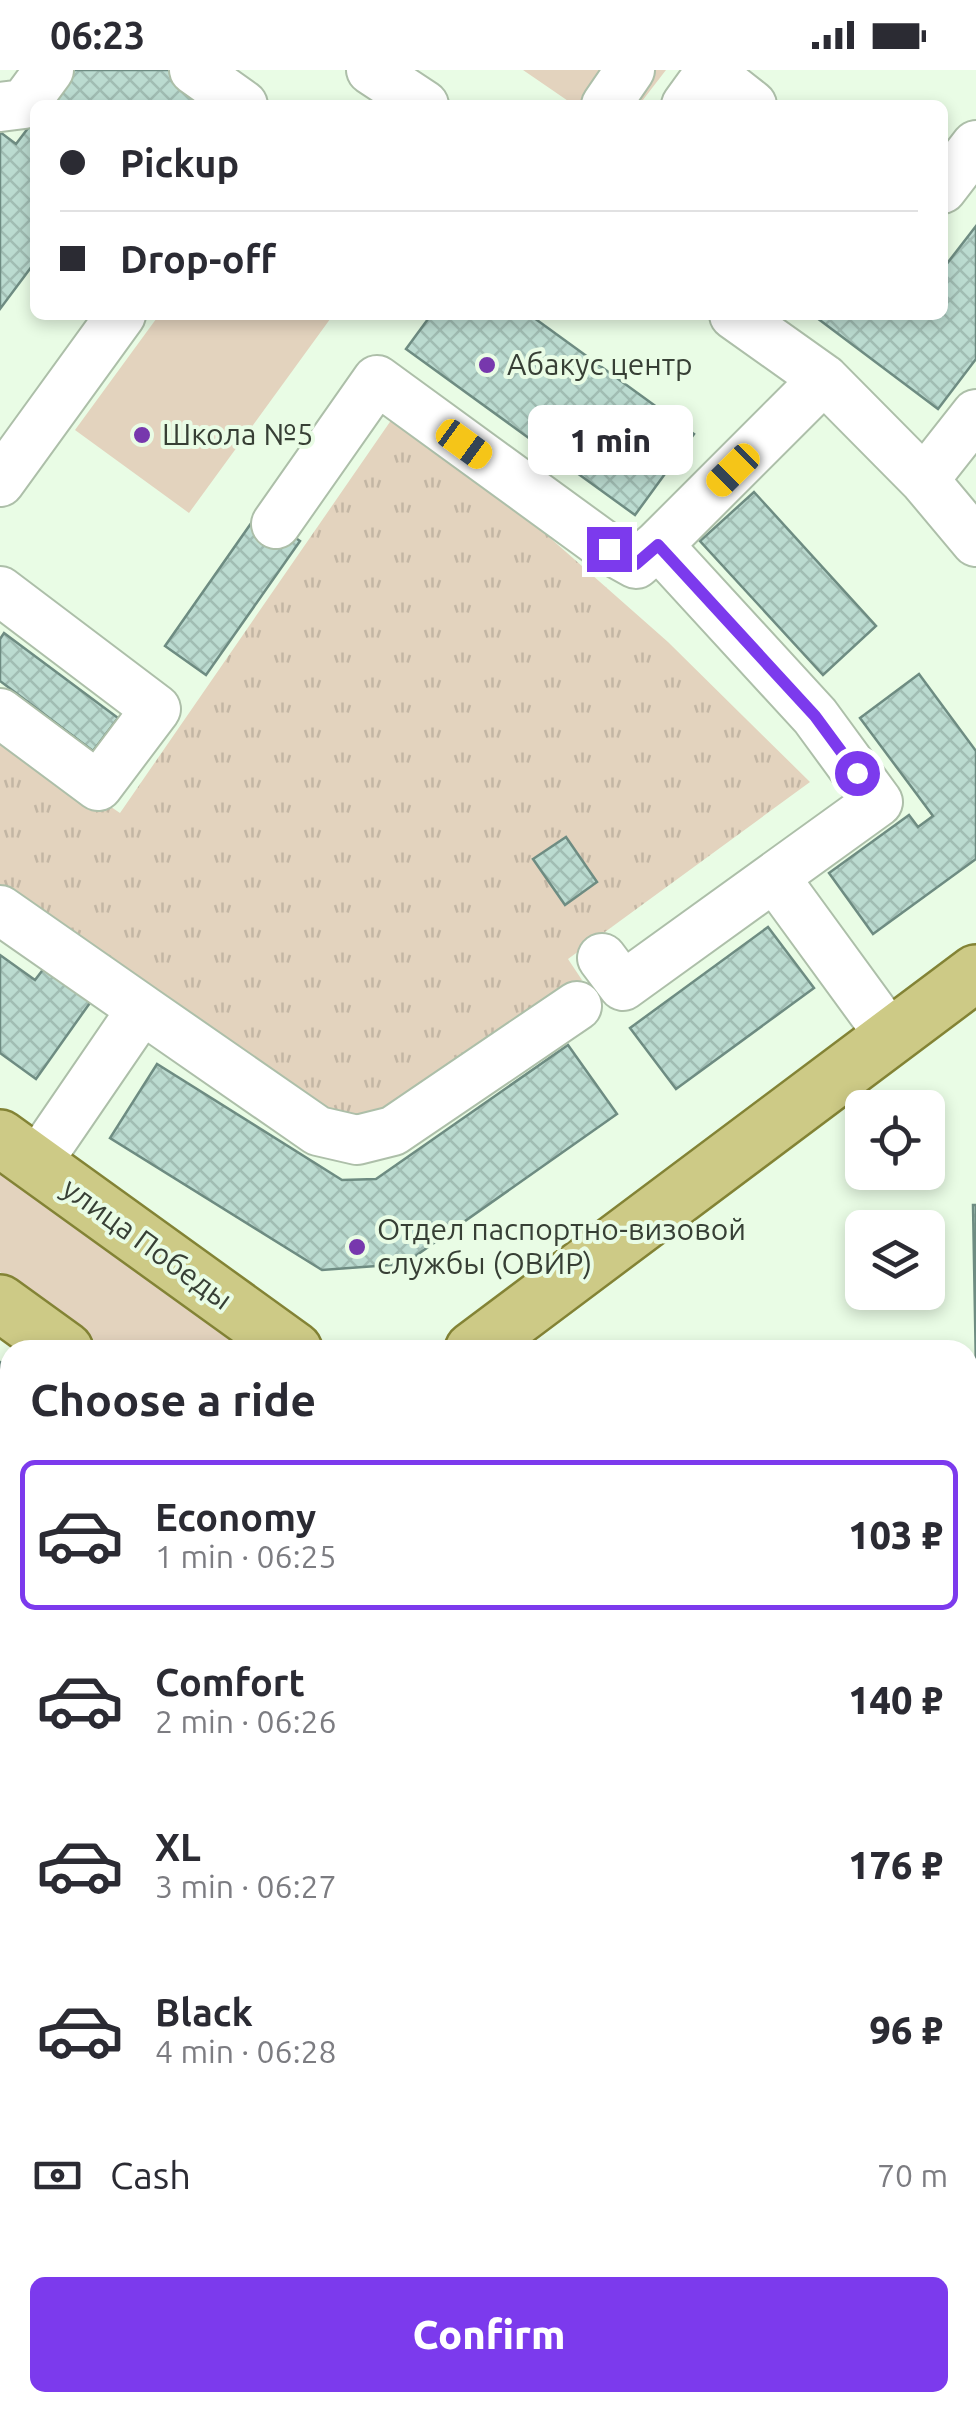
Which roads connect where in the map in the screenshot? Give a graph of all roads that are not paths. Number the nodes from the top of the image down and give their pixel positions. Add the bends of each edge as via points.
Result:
1 (49, 70) edge
2 (194, 70) edge
3 (370, 70) edge
4 (630, 70) edge
5 (236, 100) edge
6 (416, 100) edge
7 (609, 100) edge
8 (690, 100) edge
9 (746, 100) edge
10 (0, 106) edge
11 (976, 145) edge
12 (948, 181) edge
13 (114, 320) edge
14 (741, 320) edge
15 (824, 379) junction
16 (976, 414) edge
17 (924, 480) junction
18 (0, 482) edge
19 (276, 524) dead end
20 (976, 542) edge
21 (658, 545) junction
22 (2, 597) edge
23 (0, 713) edge
24 (775, 878) junction
25 (0, 910) edge
26 (602, 958) dead end
27 (976, 973) edge
28 (577, 1006) dead end
29 (142, 1009) junction
30 (892, 1037) junction
31 (18, 1151) edge
32 (0, 1303) edge
33 (52, 1340) edge
34 (280, 1340) edge
35 (486, 1340) edge

1 - 10 street via 24,104
2 - 5 street
3 - 6 street
4 - 7 street
8 - 9 street via 710,72
11 - 12 street
13 - 18 street
14 - 15 street
15 - 17 street
15 - 21 street
16 - 17 street
17 - 20 street
19 - 21 street via 377,380 609,549 636,564
21 - 24 street via 815,716 878,802
22 - 23 street via 156,709 98,786
24 - 26 street via 623,986
24 - 30 street
25 - 29 street
27 - 30 main road
28 - 29 street via 393,1130 357,1140 318,1131
29 - 31 street
30 - 35 main road
31 - 34 main road, улица Победы
32 - 33 main road

